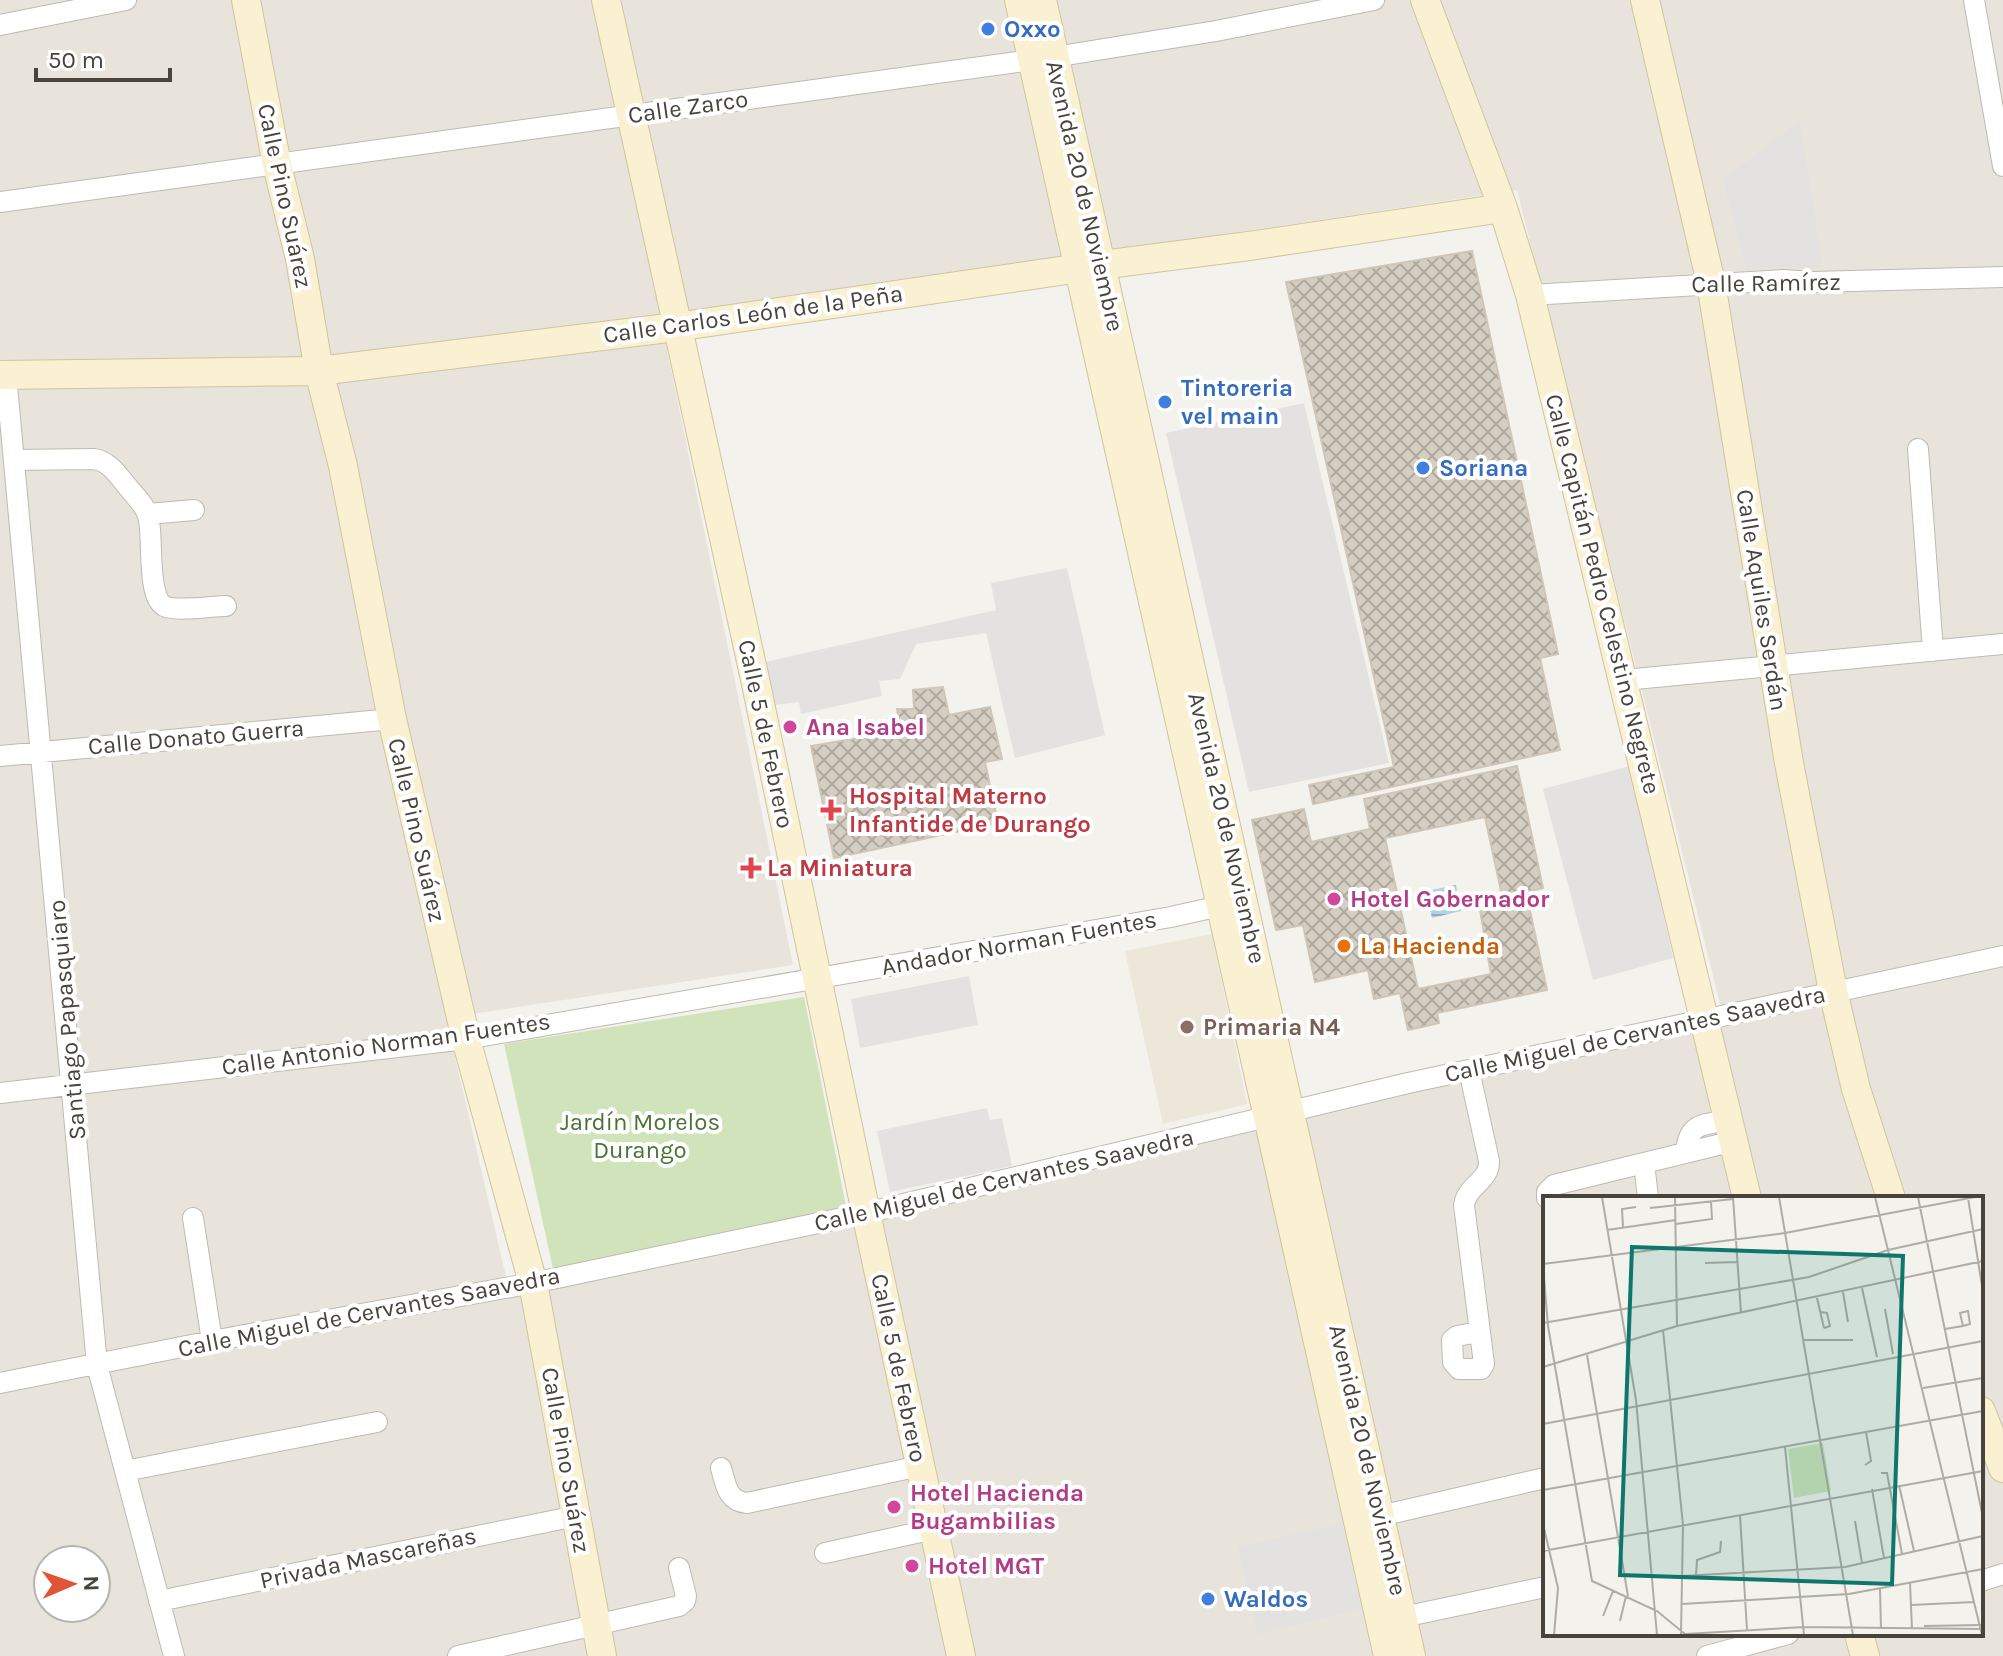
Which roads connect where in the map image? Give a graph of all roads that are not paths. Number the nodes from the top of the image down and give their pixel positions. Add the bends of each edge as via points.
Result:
1 (126, 0) edge
2 (246, 0) edge
3 (606, 0) edge
4 (1019, 0) edge
5 (1042, 0) edge
6 (1374, 0) edge
7 (1425, 0) edge
8 (1645, 0) edge
9 (1974, 0) edge
10 (0, 25) edge
11 (1043, 58) junction
12 (631, 114) junction
13 (277, 165) junction
14 (2003, 166) edge
15 (0, 202) edge
16 (1503, 208) junction
17 (1089, 266) junction
18 (2003, 277) edge
19 (1711, 283) junction
20 (1530, 295) junction
21 (676, 327) junction
22 (319, 371) junction
23 (3, 375) edge
24 (1918, 449) dead end
25 (14, 460) junction
26 (194, 510) dead end
27 (148, 514) junction
28 (226, 606) dead end
29 (2003, 644) edge
30 (1933, 651) junction
31 (1772, 666) junction
32 (1624, 680) junction
33 (392, 719) junction
34 (42, 752) junction
35 (0, 756) edge
36 (1220, 906) junction
37 (2003, 956) edge
38 (817, 977) junction
39 (1833, 991) junction
40 (1706, 1018) junction
41 (466, 1039) junction
42 (1469, 1070) junction
43 (73, 1085) junction
44 (0, 1093) edge
45 (1279, 1115) junction
46 (1731, 1130) junction
47 (1644, 1163) junction
48 (1547, 1196) edge
49 (1648, 1196) edge
50 (1747, 1196) edge
51 (1890, 1196) edge
52 (866, 1213) junction
53 (193, 1218) dead end
54 (533, 1283) junction
55 (1479, 1332) dead end
56 (212, 1341) junction
57 (97, 1365) junction
58 (0, 1383) edge
59 (1983, 1416) edge
60 (377, 1422) dead end
61 (920, 1466) junction
62 (721, 1468) dead end
63 (2003, 1468) edge
64 (125, 1471) junction
65 (1543, 1478) edge
66 (576, 1516) junction
67 (1380, 1516) junction
68 (934, 1529) junction
69 (825, 1553) dead end
70 (679, 1568) dead end
71 (2003, 1574) edge
72 (1983, 1580) edge
73 (1543, 1587) edge
74 (159, 1601) junction
75 (1403, 1617) junction
76 (597, 1625) junction
77 (1781, 1636) edge
78 (1860, 1636) edge
79 (174, 1656) edge
80 (458, 1656) edge
81 (602, 1656) edge
82 (961, 1656) edge
83 (1388, 1656) edge
84 (1411, 1656) edge
85 (1707, 1656) edge
86 (1865, 1656) edge

1 - 10 street
2 - 13 street, Calle Pino Suárez
3 - 12 street, Calle 5 de Febrero
4 - 11 street, Avenida 20 de Noviembre
5 - 11 street, Avenida 20 de Noviembre
6 - 11 street, Calle Zarco
7 - 16 street, Calle Capitán Pedro Celestino Negrete
8 - 19 street, Calle Aquiles Serdán
9 - 14 street
11 - 12 street, Calle Zarco
11 - 17 street, Avenida 20 de Noviembre
12 - 13 street, Calle Zarco
12 - 21 street, Calle 5 de Febrero
13 - 15 street, Calle Zarco
13 - 22 street, Calle Pino Suárez
16 - 17 street, Calle Carlos León de la Peña
16 - 20 street, Calle Capitán Pedro Celestino Negrete
17 - 21 street, Calle Carlos León de la Peña
17 - 36 street, Avenida 20 de Noviembre
17 - 45 street, Avenida 20 de Noviembre
18 - 19 street, Calle Ramírez
19 - 20 street, Calle Ramírez
19 - 31 street, Calle Aquiles Serdán
20 - 32 street, Calle Capitán Pedro Celestino Negrete
21 - 22 street, Calle Carlos León de la Peña
21 - 38 street, Calle 5 de Febrero
22 - 23 street, Calle Carlos León de la Peña
22 - 33 street, Calle Pino Suárez
23 - 25 street, Santiago Papasquiaro
24 - 30 street
25 - 27 street via 100,460
25 - 34 street, Santiago Papasquiaro
26 - 27 street
27 - 28 street via 159,601 178,608
29 - 30 street
30 - 31 street
31 - 32 street
31 - 39 street, Calle Aquiles Serdán
32 - 40 street, Calle Capitán Pedro Celestino Negrete
33 - 34 street, Calle Donato Guerra
33 - 41 street, Calle Pino Suárez
34 - 35 street, Calle Donato Guerra
34 - 43 street, Santiago Papasquiaro
36 - 38 street, Andador Norman Fuentes
36 - 45 street, Avenida 20 de Noviembre
37 - 39 street, Calle Miguel de Cervantes Saavedra
38 - 41 street, Calle Antonio Norman Fuentes
38 - 52 street, Calle 5 de Febrero
39 - 40 street, Calle Miguel de Cervantes Saavedra
39 - 51 street, Calle Aquiles Serdán via 1868,1133
40 - 42 street, Calle Miguel de Cervantes Saavedra
40 - 46 street, Calle Capitán Pedro Celestino Negrete
41 - 43 street, Calle Antonio Norman Fuentes
41 - 54 street, Calle Pino Suárez
42 - 45 street, Calle Miguel de Cervantes Saavedra
42 - 55 street via 1489,1169 1464,1205
43 - 44 street, Calle Antonio Norman Fuentes
43 - 57 street, Santiago Papasquiaro
45 - 52 street, Calle Miguel de Cervantes Saavedra
45 - 67 street, Avenida 20 de Noviembre
45 - 83 street, Avenida 20 de Noviembre
46 - 47 street via 1695,1128 1687,1137 1686,1153
46 - 50 street, Calle Capitán Pedro Celestino Negrete
47 - 48 street via 1554,1185
47 - 49 street
52 - 54 street, Calle Miguel de Cervantes Saavedra
52 - 61 street, Calle 5 de Febrero
53 - 56 street
54 - 56 street, Calle Miguel de Cervantes Saavedra
54 - 66 street, Calle Pino Suárez
56 - 57 street, Calle Miguel de Cervantes Saavedra
57 - 58 street, Calle Miguel de Cervantes Saavedra
57 - 64 street, Santiago Papasquiaro
59 - 63 street
60 - 64 street
61 - 62 street via 747,1503 733,1499
61 - 68 street, Calle 5 de Febrero
64 - 74 street, Santiago Papasquiaro
65 - 67 street
66 - 74 street, Privada Mascareñas
66 - 76 street, Calle Pino Suárez
67 - 75 street, Avenida 20 de Noviembre
68 - 69 street
68 - 82 street, Calle 5 de Febrero
70 - 76 street via 683,1604
71 - 72 street
73 - 75 street
74 - 79 street, Santiago Papasquiaro
75 - 84 street, Avenida 20 de Noviembre
76 - 80 street
76 - 81 street, Calle Pino Suárez
77 - 85 street
78 - 86 street

